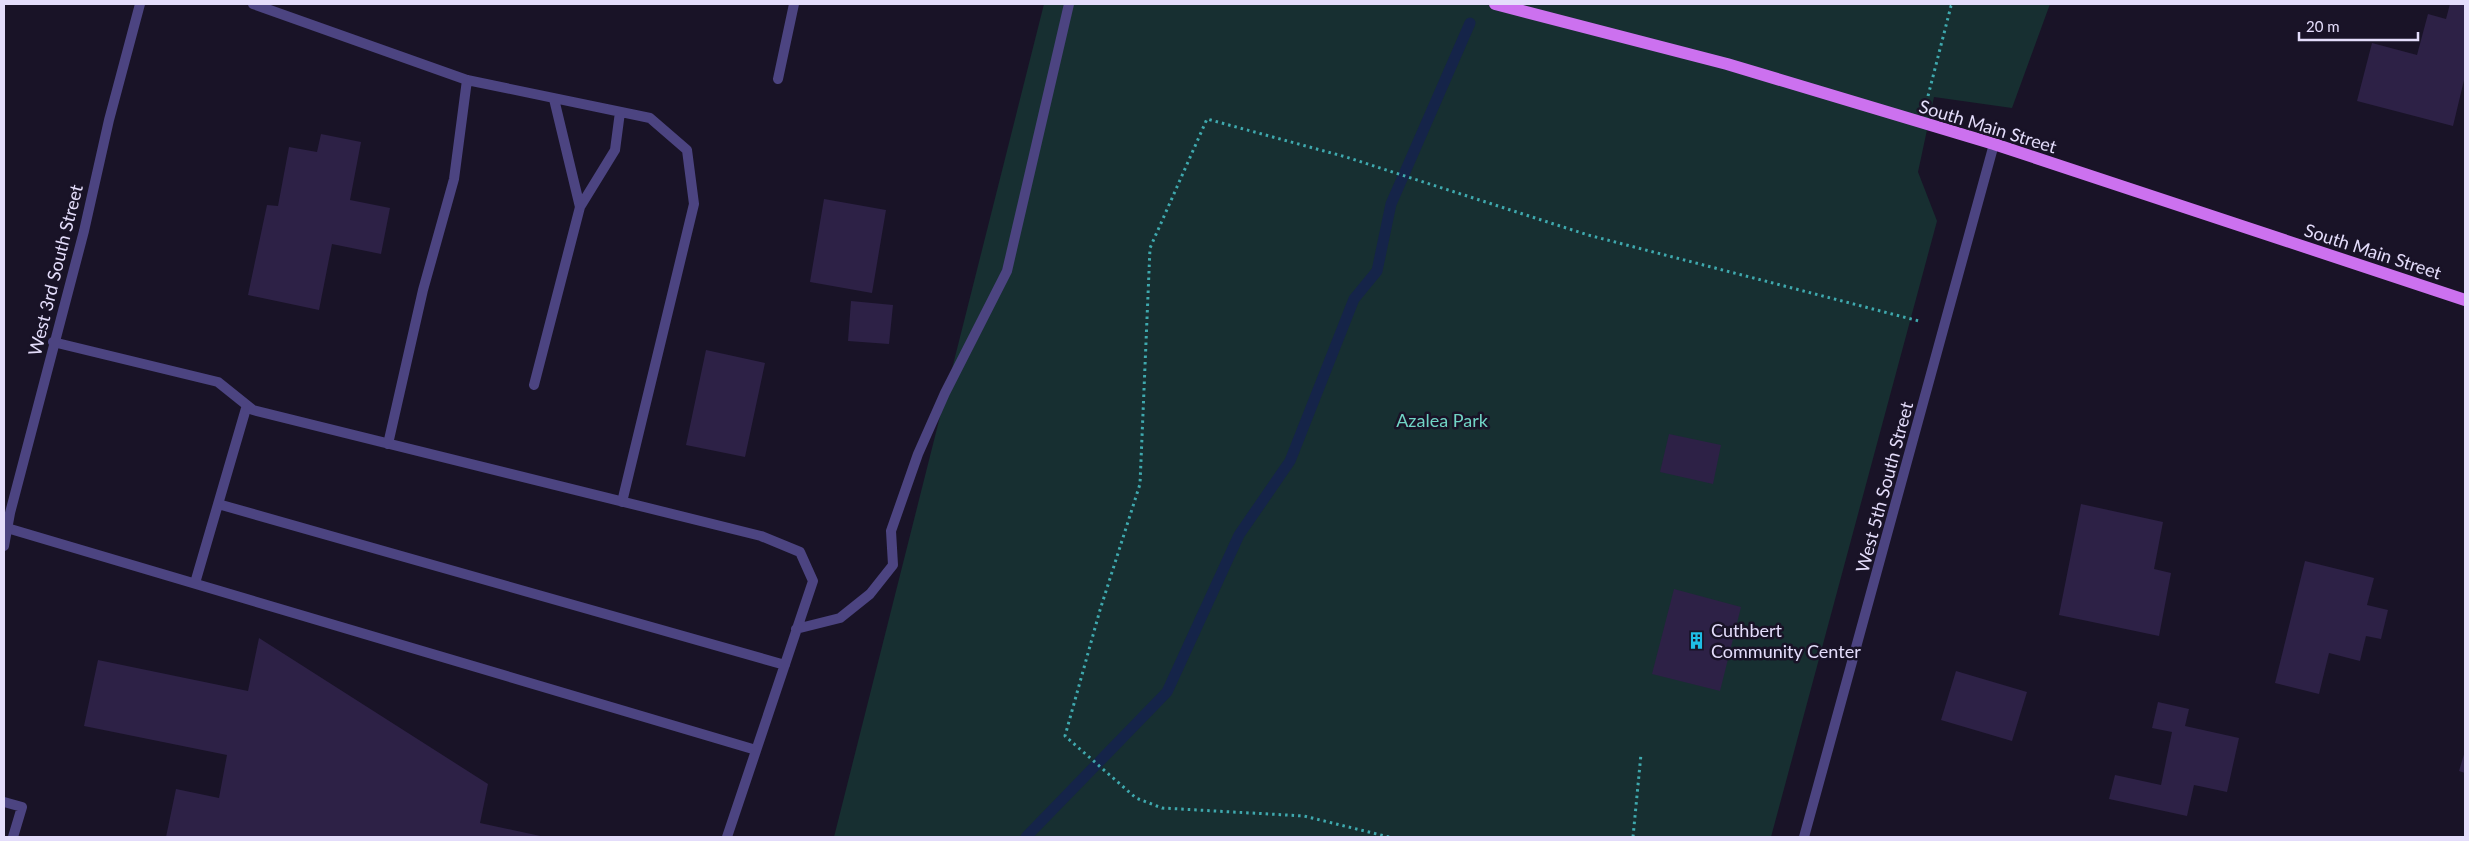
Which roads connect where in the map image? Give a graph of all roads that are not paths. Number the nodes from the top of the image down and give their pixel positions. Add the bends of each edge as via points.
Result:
1 (140, 4) edge
2 (253, 4) edge
3 (794, 4) edge
4 (1068, 4) edge
5 (1495, 4) edge
6 (778, 79) dead end
7 (466, 80) junction
8 (554, 99) junction
9 (620, 112) junction
10 (1994, 144) junction
11 (580, 207) junction
12 (2465, 300) edge
13 (53, 342) junction
14 (534, 385) dead end
15 (248, 405) junction
16 (388, 444) junction
17 (622, 502) junction
18 (218, 504) junction
19 (7, 528) junction
20 (4, 546) edge
21 (195, 583) junction
22 (796, 629) junction
23 (785, 665) junction
24 (756, 750) junction
25 (4, 802) edge
26 (13, 837) edge
27 (727, 837) edge
28 (1804, 837) edge

1 - 13 street, West 3rd South Street
2 - 7 street
3 - 6 street
4 - 22 street via 1007,270 918,454 891,531 893,565 870,594 840,618
5 - 10 main road, South Main Street via 1727,64
7 - 8 street
7 - 16 street via 454,179 423,290
8 - 9 street
8 - 11 street
9 - 11 street via 615,150
9 - 17 street via 650,118 687,150 694,204
10 - 12 main road, South Main Street
10 - 28 street, West 5th South Street
11 - 14 street
13 - 15 street via 218,382
13 - 19 street, West 3rd South Street
15 - 16 street via 253,410
15 - 18 street
16 - 17 street
17 - 22 street via 761,536 800,552 813,581
18 - 21 street
18 - 23 street
19 - 20 street, West 3rd South Street
19 - 21 street
21 - 24 street
22 - 23 street
23 - 24 street
24 - 27 street
25 - 26 street via 22,807

